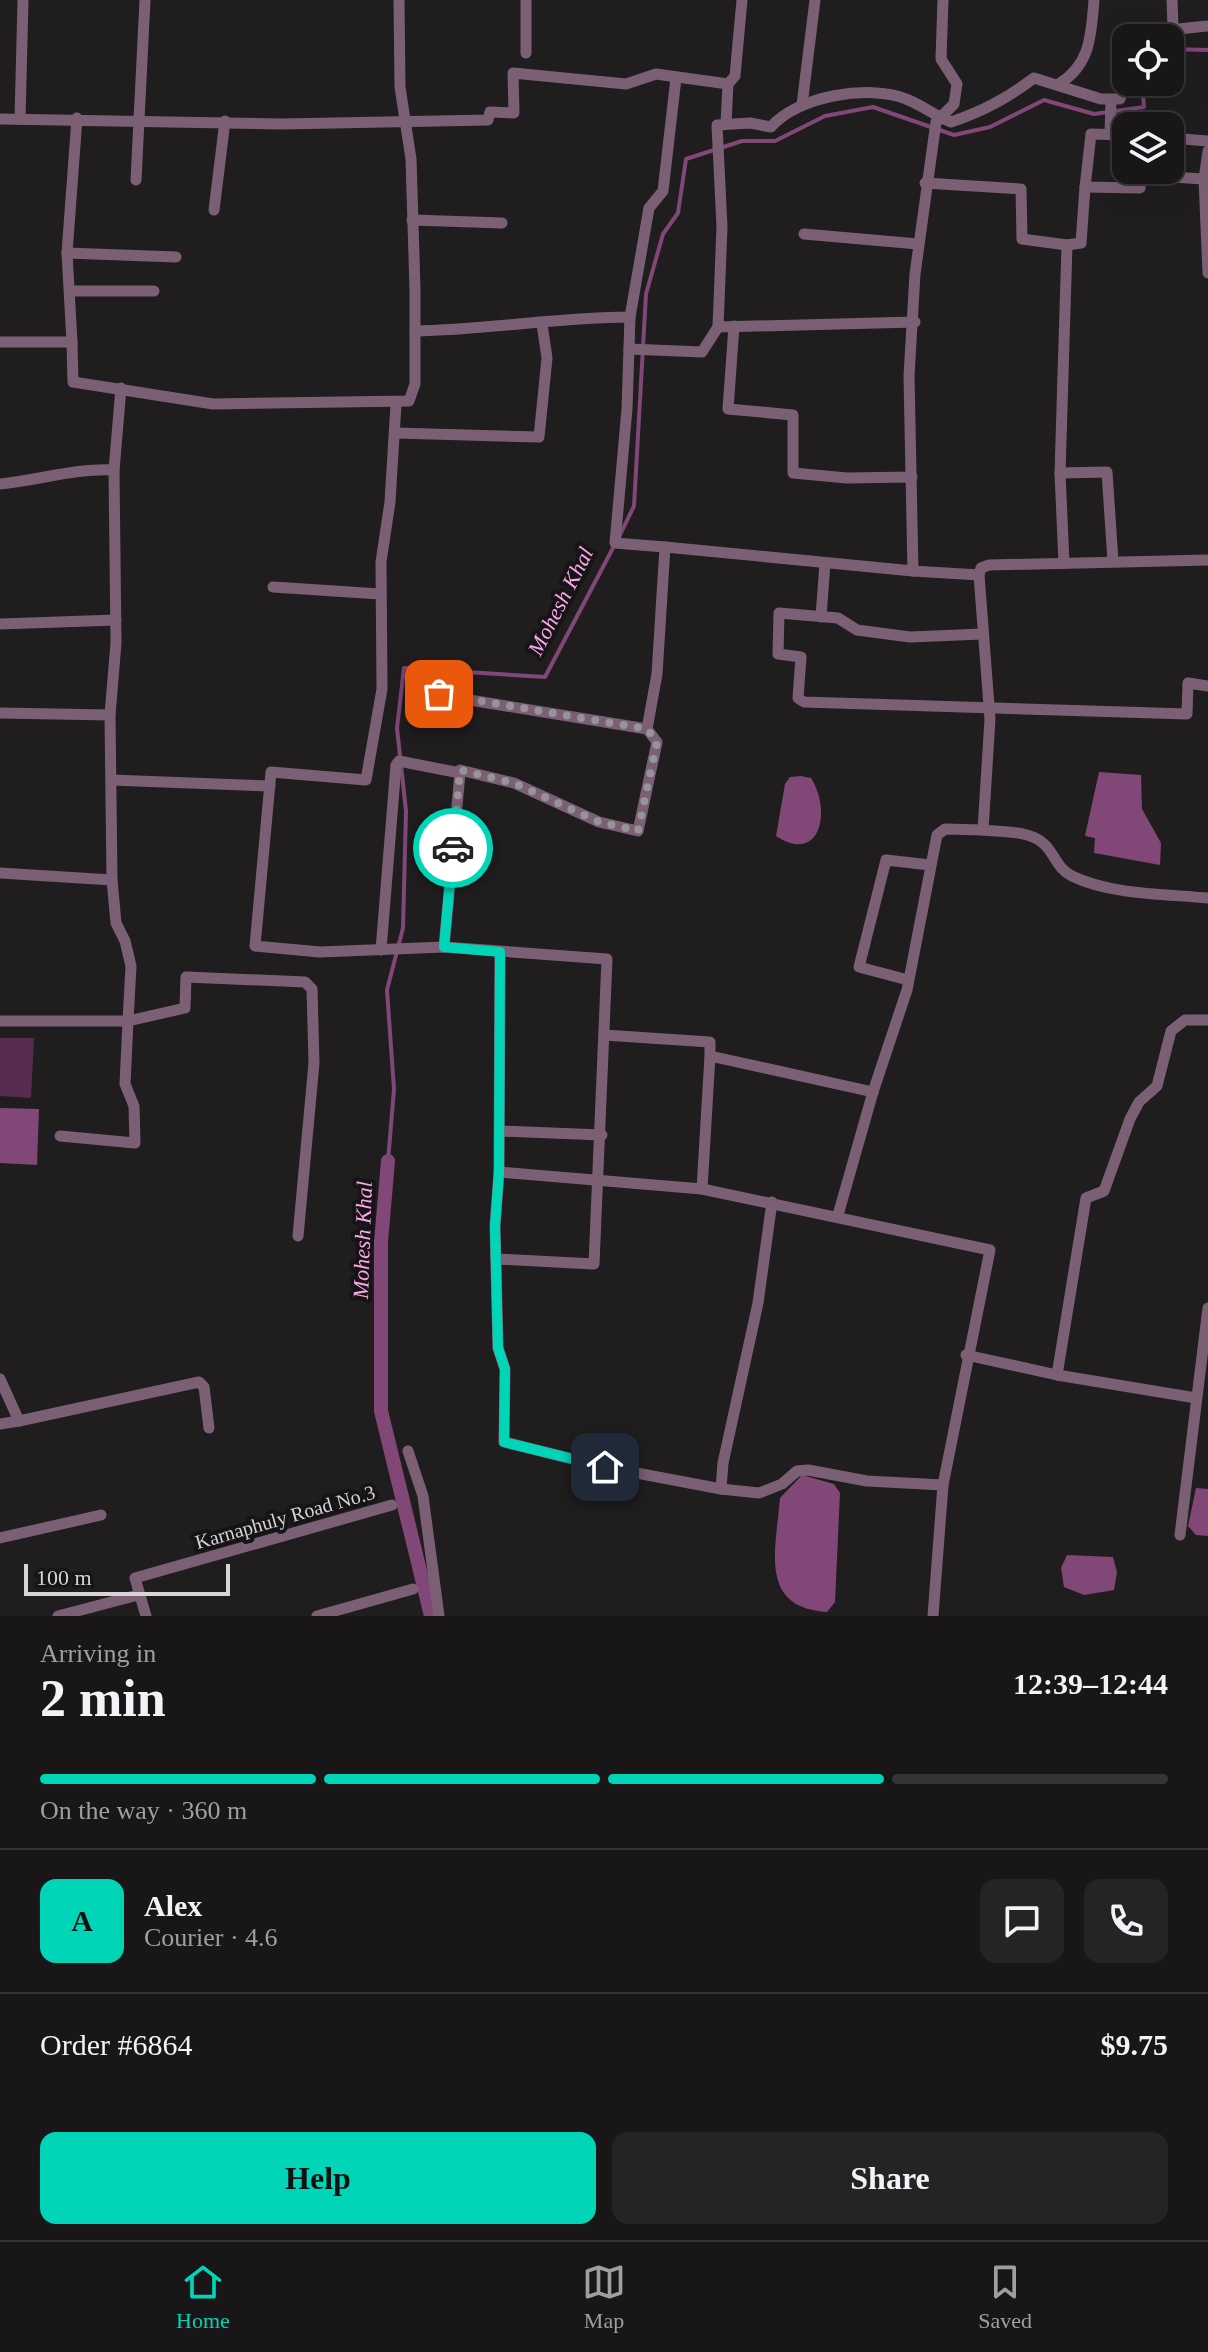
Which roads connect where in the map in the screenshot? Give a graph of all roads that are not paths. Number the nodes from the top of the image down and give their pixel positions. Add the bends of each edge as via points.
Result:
1 (23, 0) edge
2 (145, 0) edge
3 (399, 0) edge
4 (526, 0) edge
5 (742, 0) edge
6 (815, 0) edge
7 (943, 0) edge
8 (1094, 0) edge
9 (1172, 0) edge
10 (1173, 24) edge
11 (1208, 26) edge
12 (1184, 27) edge
13 (526, 53) dead end
14 (676, 78) junction
15 (728, 84) junction
16 (1059, 84) junction
17 (1121, 96) edge
18 (1111, 101) junction
19 (802, 105) junction
20 (939, 117) junction
21 (77, 118) junction
22 (0, 119) edge
23 (20, 119) junction
24 (140, 119) junction
25 (225, 121) junction
26 (406, 122) junction
27 (726, 123) junction
28 (1110, 135) joint
29 (1184, 139) edge
30 (1208, 141) edge
31 (1208, 151) edge
32 (1204, 179) junction
33 (136, 180) dead end
34 (925, 183) junction
35 (1085, 187) junction
36 (214, 210) dead end
37 (412, 220) junction
38 (502, 223) dead end
39 (804, 234) dead end
40 (918, 244) junction
41 (1067, 245) junction
42 (67, 253) junction
43 (176, 257) dead end
44 (1208, 273) edge
45 (70, 291) junction
46 (154, 291) dead end
47 (630, 317) junction
48 (915, 322) junction
49 (542, 324) junction
50 (734, 326) junction
51 (718, 327) junction
52 (415, 331) junction
53 (0, 342) edge
54 (72, 342) junction
55 (629, 349) junction
56 (121, 388) junction
57 (396, 404) junction
58 (396, 433) junction
59 (114, 470) junction
60 (1060, 473) junction
61 (912, 477) junction
62 (0, 484) edge
63 (665, 547) junction
64 (1208, 560) edge
65 (1113, 561) junction
66 (825, 563) junction
67 (1064, 563) junction
68 (913, 571) junction
69 (979, 575) junction
70 (273, 587) dead end
71 (380, 594) junction
72 (821, 617) junction
73 (116, 620) junction
74 (0, 624) edge
75 (982, 634) junction
76 (1208, 686) edge
77 (415, 691) dead end
78 (989, 711) junction
79 (0, 713) edge
80 (110, 715) junction
81 (647, 729) junction
82 (460, 773) junction
83 (111, 780) junction
84 (270, 786) junction
85 (983, 830) junction
86 (930, 865) junction
87 (0, 873) edge
88 (112, 880) junction
89 (1208, 898) edge
90 (444, 947) junction
91 (381, 950) junction
92 (500, 952) junction
93 (908, 980) junction
94 (1208, 1020) edge
95 (0, 1021) edge
96 (128, 1021) junction
97 (604, 1035) junction
98 (710, 1056) junction
99 (873, 1092) junction
100 (500, 1131) junction
101 (602, 1135) junction
102 (60, 1136) dead end
103 (499, 1172) junction
104 (598, 1178) junction
105 (702, 1189) junction
106 (772, 1202) junction
107 (838, 1215) junction
108 (298, 1236) dead end
109 (497, 1259) junction
110 (1208, 1308) edge
111 (966, 1355) junction
112 (1057, 1375) junction
113 (0, 1379) edge
114 (1196, 1398) junction
115 (19, 1421) junction
116 (0, 1424) edge
117 (209, 1428) dead end
118 (408, 1451) dead end
119 (943, 1485) junction
120 (721, 1489) junction
121 (392, 1505) dead end
122 (101, 1515) dead end
123 (1180, 1535) dead end
124 (0, 1538) edge
125 (413, 1589) dead end
126 (138, 1595) junction
127 (58, 1616) edge
128 (146, 1616) edge
129 (317, 1616) edge
130 (439, 1616) edge
131 (933, 1616) edge

1 - 23 street
2 - 24 street
3 - 26 street
4 - 13 street
5 - 15 street via 735,76
6 - 19 street
7 - 20 street via 941,59 957,84 954,104
8 - 16 street via 1085,58 1075,74
9 - 10 street
11 - 12 street
14 - 15 street
14 - 26 street via 656,74 626,84 513,73 514,113 490,112 488,120
14 - 47 street via 663,191 649,208
15 - 27 street
16 - 18 street
16 - 20 street via 1034,78 1017,94 981,112 951,122
17 - 18 street
18 - 28 street
19 - 20 street via 886,94
19 - 27 street via 771,127
20 - 34 street
21 - 23 street
21 - 24 street
21 - 42 street
22 - 23 street
24 - 25 street
24 - 33 street
25 - 26 street
25 - 36 street
26 - 37 street
27 - 51 street via 717,125 722,227
28 - 35 street via 1091,134
29 - 30 street
31 - 32 street
32 - 35 street via 1141,175 1140,188
32 - 44 street
34 - 40 street
34 - 41 street via 1021,189 1022,239
35 - 41 street via 1081,243
37 - 38 street
37 - 52 street
39 - 40 street
40 - 48 street
41 - 60 street
42 - 43 street
42 - 45 street
45 - 46 street
45 - 54 street
47 - 49 street via 569,317
47 - 55 street
48 - 50 street
48 - 61 street via 909,376
49 - 52 street
49 - 58 street via 547,358 539,437
50 - 51 street
50 - 61 street via 728,409 793,415 793,473
51 - 55 street via 702,352
52 - 57 street via 414,394
53 - 54 street
54 - 56 street via 73,382
55 - 63 street via 615,543
56 - 57 street via 213,404
56 - 59 street
57 - 58 street
58 - 71 street
59 - 62 street via 72,470
59 - 73 street
60 - 65 street via 1107,472
60 - 67 street
61 - 68 street
63 - 66 street
63 - 81 street via 657,674
64 - 65 street
65 - 67 street
66 - 68 street
66 - 72 street
67 - 69 street via 989,565
68 - 69 street
69 - 75 street
70 - 71 street
71 - 84 street via 382,689 366,780 271,772
72 - 75 street via 838,618 857,630 910,637
72 - 78 street via 779,613 778,654 801,657 800,702
73 - 74 street
73 - 80 street
75 - 78 street
76 - 78 street via 1188,683 1187,714
77 - 81 street
78 - 85 street
79 - 80 street
80 - 83 street
81 - 82 street via 657,742 638,831 599,822 514,783
82 - 90 street
82 - 91 street via 399,761 396,765
83 - 84 street
83 - 88 street
84 - 91 street via 255,946
85 - 86 street via 940,831
85 - 89 street via 1043,843 1062,870 1074,877 1108,887
86 - 93 street
86 - 93 street via 886,860 859,967
87 - 88 street
88 - 96 street via 116,923 131,966
90 - 91 street
90 - 92 street
92 - 97 street via 607,959
92 - 100 street
93 - 99 street
94 - 112 street via 1185,1020 1171,1031 1157,1086 1130,1119 1104,1191 1086,1198
95 - 96 street
96 - 102 street via 125,1084 134,1106 135,1143
96 - 108 street via 185,1008 186,977 309,984 314,1063
97 - 98 street via 710,1042
97 - 101 street
98 - 99 street
98 - 105 street
99 - 107 street
100 - 101 street
100 - 103 street
101 - 104 street
103 - 104 street
103 - 109 street
104 - 105 street
104 - 109 street via 594,1264
105 - 106 street
106 - 107 street
106 - 120 street
107 - 111 street via 990,1250
109 - 120 street via 504,1442
110 - 114 street
111 - 112 street
111 - 119 street
112 - 114 street
113 - 115 street
114 - 123 street
115 - 116 street
115 - 117 street via 199,1382
118 - 130 street via 423,1496
119 - 120 street via 867,1481 808,1470 759,1493
119 - 131 street
121 - 126 street, Karnaphuly Road No.3 via 135,1578
122 - 124 street
125 - 129 street
126 - 127 street
126 - 128 street

